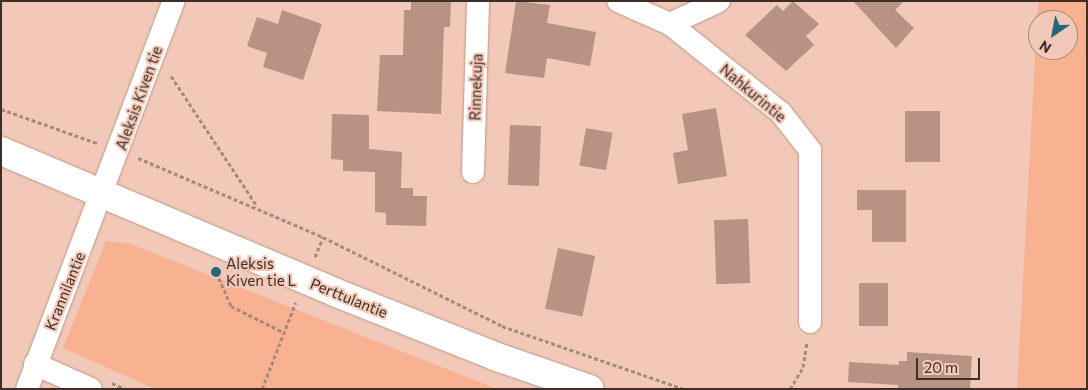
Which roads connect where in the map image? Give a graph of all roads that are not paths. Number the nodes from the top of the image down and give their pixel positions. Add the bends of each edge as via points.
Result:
1 (174, 1) edge
2 (478, 1) edge
3 (618, 1) edge
4 (719, 1) edge
5 (670, 24) junction
6 (1, 151) edge
7 (473, 172) dead end
8 (103, 194) junction
9 (810, 322) road end
10 (35, 364) junction
11 (26, 389) edge
12 (91, 389) edge
13 (590, 389) edge

1 - 8 street, Aleksis Kiven tie
2 - 7 street, Rinnekuja
3 - 5 street, Nahkurintie
4 - 5 street
5 - 9 street, Nahkurintie via 781,113 810,150
6 - 8 street, Perttulantie
8 - 10 street, Krannilantie
8 - 13 street, Perttulantie via 343,296 497,357
10 - 11 street, Krannilantie
10 - 12 street

